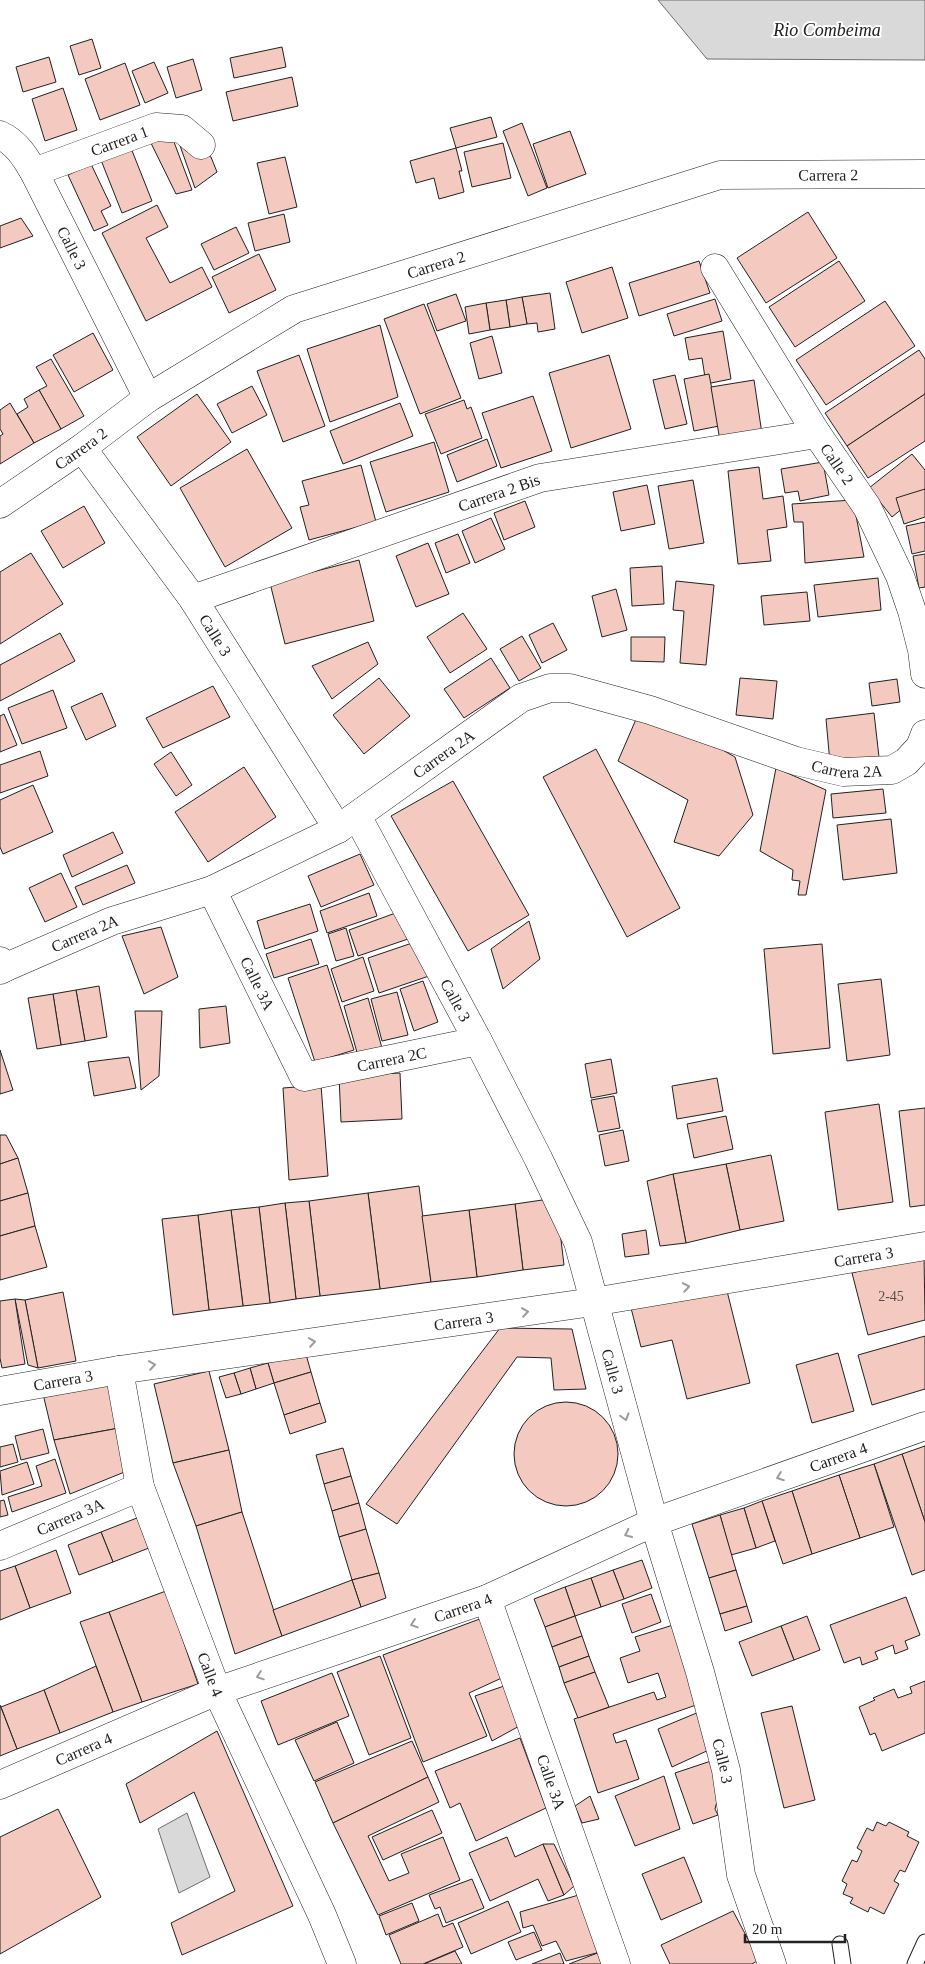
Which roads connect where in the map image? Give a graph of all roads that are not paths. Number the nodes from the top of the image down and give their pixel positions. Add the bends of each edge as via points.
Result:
1 (0, 135) edge
2 (201, 145) dead end
3 (34, 172) junction
4 (925, 174) edge
5 (715, 268) dead end
6 (148, 398) junction
7 (817, 434) junction
8 (82, 448) junction
9 (0, 504) edge
10 (193, 599) junction
11 (925, 674) edge
12 (925, 734) edge
13 (347, 822) junction
14 (212, 890) junction
15 (1, 966) edge
16 (478, 1041) junction
17 (304, 1077) joint
18 (925, 1246) edge
19 (593, 1302) junction
20 (119, 1370) junction
21 (0, 1391) edge
22 (925, 1426) edge
23 (140, 1486) junction
24 (654, 1522) junction
25 (0, 1546) edge
26 (488, 1599) junction
27 (217, 1691) junction
28 (0, 1785) edge
29 (925, 1942) edge
30 (840, 1944) dead end
31 (342, 1964) edge
32 (616, 1964) edge
33 (772, 1964) edge
34 (843, 1964) edge
35 (915, 1964) edge

1 - 3 street, Calle 3 via 21,150
2 - 3 street, Carrera 1 via 182,129 156,127
3 - 6 street, Calle 3
4 - 6 street, Carrera 2 via 720,175 294,309
5 - 7 street, Calle 2
6 - 8 street, Carrera 2
7 - 10 street, Carrera 2 Bis via 540,478
7 - 11 street, Calle 2 via 867,507 900,576 922,650
8 - 9 street, Carrera 2
8 - 10 street, Calle 3
10 - 13 street, Calle 3
12 - 13 street, Carrera 2A via 920,747 906,762 892,770 843,772 796,761 650,710 570,688 550,688 522,698
13 - 14 street, Carrera 2A
13 - 16 street, Calle 3
14 - 15 street, Carrera 2A via 112,921
14 - 17 street, Calle 3A
16 - 17 street, Carrera 2C
16 - 19 street, Calle 3 via 578,1242
19 -> 18 street, Carrera 3
20 -> 19 street, Carrera 3
19 -> 24 street, Calle 3
20 - 21 street, Carrera 3
20 - 23 street, Calle 4
22 -> 24 street, Carrera 4
23 - 25 street, Carrera 3A
23 - 27 street, Calle 4
24 -> 26 street, Carrera 4
24 - 33 street, Calle 3 via 726,1770 741,1874
26 -> 27 street, Carrera 4
26 - 32 street, Calle 3A
27 - 28 street, Carrera 4
27 - 31 street, Calle 4
29 - 35 lane
30 - 34 lane

